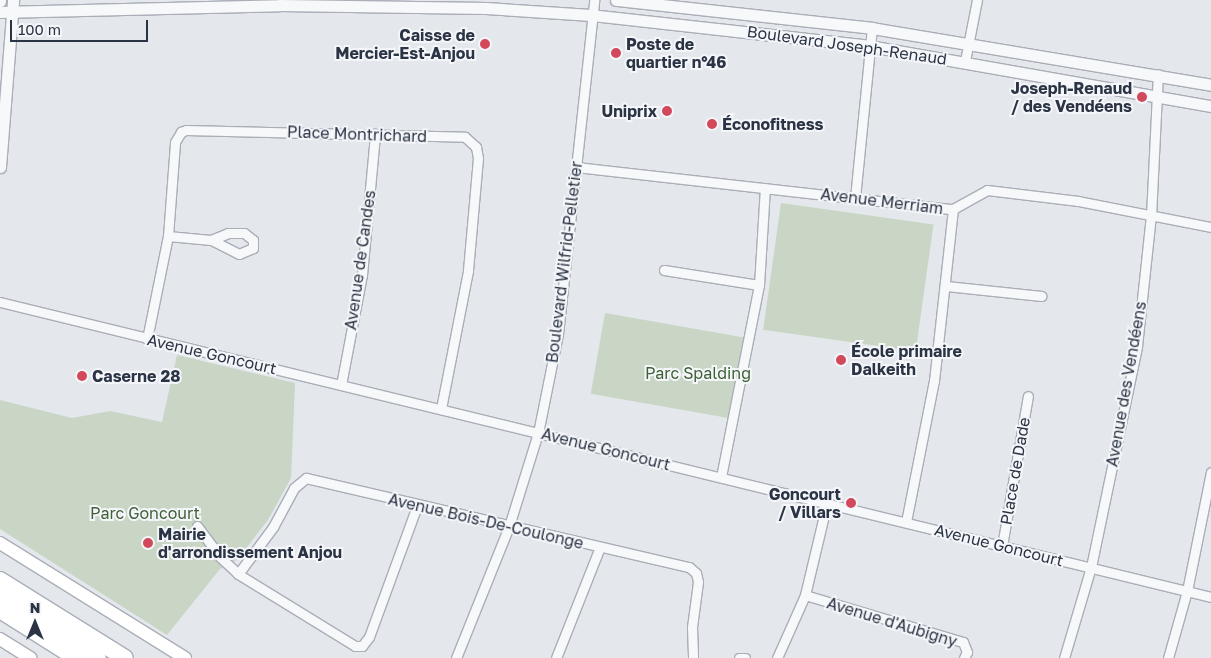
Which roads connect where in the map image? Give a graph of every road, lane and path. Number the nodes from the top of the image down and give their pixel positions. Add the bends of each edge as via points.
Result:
1 (13, 0) edge
2 (594, 0) edge
3 (616, 0) edge
4 (977, 0) edge
5 (486, 4) edge
6 (672, 6) junction
7 (6, 13) edge
8 (591, 15) junction
9 (768, 15) junction
10 (671, 22) junction
11 (872, 28) junction
12 (766, 34) junction
13 (968, 42) junction
14 (870, 46) junction
15 (965, 61) junction
16 (1158, 74) junction
17 (1211, 85) edge
18 (1156, 95) junction
19 (1211, 106) edge
20 (1, 133) edge
21 (375, 134) junction
22 (0, 167) edge
23 (576, 167) junction
24 (765, 188) junction
25 (855, 198) junction
26 (953, 209) junction
27 (1151, 216) junction
28 (1211, 227) edge
29 (168, 236) junction
30 (211, 240) dead end
31 (664, 270) dead end
32 (759, 285) junction
33 (946, 286) junction
34 (1041, 296) dead end
35 (0, 302) edge
36 (147, 339) junction
37 (341, 385) junction
38 (1028, 396) dead end
39 (441, 409) junction
40 (538, 433) junction
41 (1211, 472) edge
42 (721, 477) junction
43 (827, 503) junction
44 (417, 506) junction
45 (906, 522) junction
46 (197, 526) dead end
47 (509, 526) junction
48 (0, 543) edge
49 (1002, 546) junction
50 (600, 547) junction
51 (1091, 567) junction
52 (238, 574) junction
53 (0, 580) edge
54 (1186, 591) junction
55 (805, 595) junction
56 (0, 597) edge
57 (1211, 597) edge
58 (0, 610) edge
59 (0, 639) edge
60 (30, 658) edge
61 (76, 658) edge
62 (98, 658) edge
63 (125, 658) edge
64 (184, 658) edge
65 (456, 658) edge
66 (556, 658) edge
67 (693, 658) edge
68 (739, 658) edge
69 (745, 658) edge
70 (777, 658) edge
71 (964, 658) edge
72 (1064, 658) edge
73 (1168, 658) edge

1 - 7 street
2 - 8 street, Boulevard Wilfrid-Pelletier
3 - 6 street, Boulevard Joseph-Renaud
4 - 13 street
5 - 7 street, Boulevard Joseph-Renaud via 280,4
5 - 8 street, Boulevard Joseph-Renaud
6 - 9 street, Boulevard Joseph-Renaud
6 - 10 street
7 - 20 street
8 - 10 street, Boulevard Joseph-Renaud
8 - 23 street, Boulevard Wilfrid-Pelletier
9 - 11 street, Boulevard Joseph-Renaud
9 - 12 street
10 - 12 street, Boulevard Joseph-Renaud
11 - 13 street, Boulevard Joseph-Renaud
11 - 14 street
12 - 14 street, Boulevard Joseph-Renaud
13 - 15 street
13 - 16 street, Boulevard Joseph-Renaud
14 - 15 street, Boulevard Joseph-Renaud
14 - 25 street
15 - 18 street, Boulevard Joseph-Renaud
16 - 17 street, Boulevard Joseph-Renaud
16 - 18 street, Avenue des Vendéens
18 - 19 street, Boulevard Joseph-Renaud
18 - 27 street, Avenue des Vendéens
20 - 22 street
21 - 29 street, Place Montrichard via 180,132 175,142
21 - 37 street, Avenue de Candes via 362,275
21 - 39 street, Place Montrichard via 465,137 477,153 468,271
23 - 24 street, Avenue Merriam
23 - 40 street, Boulevard Wilfrid-Pelletier via 558,334
24 - 25 street, Avenue Merriam
24 - 32 street
25 - 26 street, Avenue Merriam
26 - 27 street, Avenue Merriam via 987,190 1078,201
26 - 33 street
27 - 28 street, Avenue Merriam
27 - 51 street, Avenue des Vendéens via 1137,346
29 - 30 street
29 - 36 street, Place Montrichard
31 - 32 street
32 - 42 street
33 - 34 street
33 - 45 street via 934,381
35 - 36 street, Avenue Goncourt
36 - 37 street, Avenue Goncourt
37 - 39 street, Avenue Goncourt
38 - 49 street, Place de Dade
39 - 40 street, Avenue Goncourt
40 - 42 street, Avenue Goncourt
40 - 47 street, Boulevard Wilfrid-Pelletier
41 - 54 street
42 - 43 street, Avenue Goncourt
43 - 45 street, Avenue Goncourt
43 - 55 street
44 - 47 street, Avenue Bois-De-Coulonge
44 - 52 street, Avenue Bois-De-Coulonge via 306,478 294,488 273,527
44 - 52 street via 369,637 362,646 354,646
45 - 49 street, Avenue Goncourt
46 - 52 street via 220,557
47 - 50 street, Avenue Bois-De-Coulonge
47 - 65 street, Boulevard Wilfrid-Pelletier
48 - 64 main road
49 - 51 street, Avenue Goncourt
50 - 66 street
50 - 67 street, Avenue Bois-De-Coulonge via 689,567 696,573
51 - 54 street, Avenue Goncourt
51 - 72 street, Avenue des Vendéens
53 - 63 highway
54 - 57 street, Avenue Goncourt
54 - 73 street
55 - 70 street
55 - 71 street, Avenue d'Aubigny via 963,642 967,652
56 - 62 highway
58 - 61 highway
59 - 60 main road
68 - 69 street

